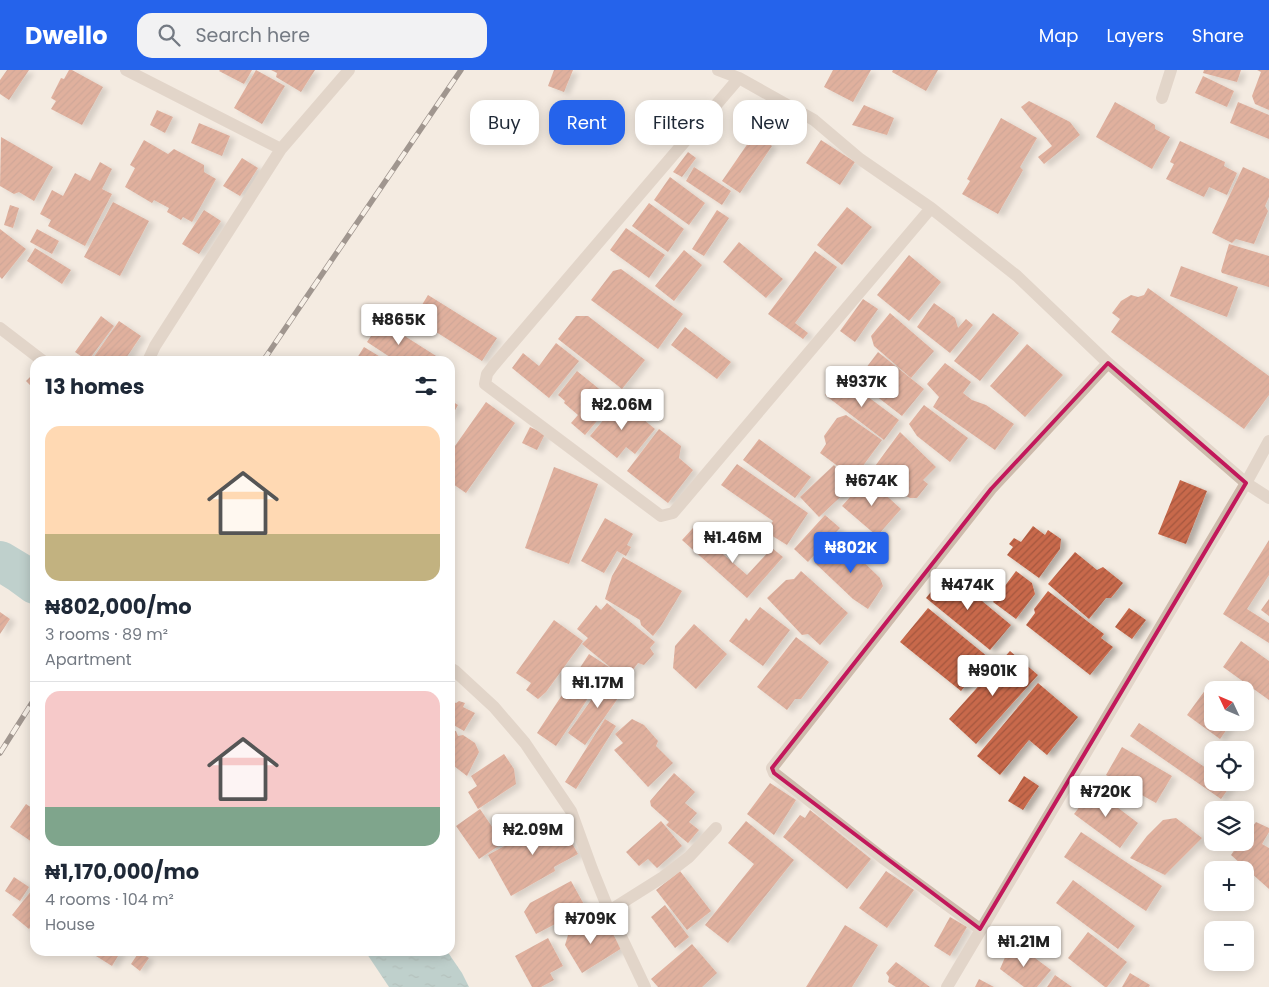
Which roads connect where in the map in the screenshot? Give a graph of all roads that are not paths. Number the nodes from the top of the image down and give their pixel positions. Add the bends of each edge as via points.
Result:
1 (126, 70) edge
2 (349, 70) edge
3 (718, 70) edge
4 (1172, 70) edge
5 (739, 78) junction
6 (1162, 98) dead end
7 (281, 149) junction
8 (931, 208) junction
9 (0, 328) edge
10 (36, 356) edge
11 (150, 356) edge
12 (1108, 363) junction
13 (1269, 441) edge
14 (1246, 483) junction
15 (1269, 498) edge
16 (455, 672) edge
17 (716, 828) dead end
18 (609, 911) junction
19 (980, 929) junction
20 (645, 987) edge
21 (946, 987) edge

1 - 7 street
2 - 7 street
3 - 5 street
4 - 6 street
5 - 8 street via 814,120 860,159
5 - 8 street via 487,374 486,384 662,516 673,513
7 - 11 street
8 - 12 street via 1018,276
9 - 10 street
12 - 14 street
12 - 19 street via 991,489 772,768 774,773 884,859
13 - 14 street
14 - 15 street
14 - 19 street
16 - 18 street via 494,707 525,743 571,811
17 - 18 street via 689,857
18 - 20 street
19 - 21 street

